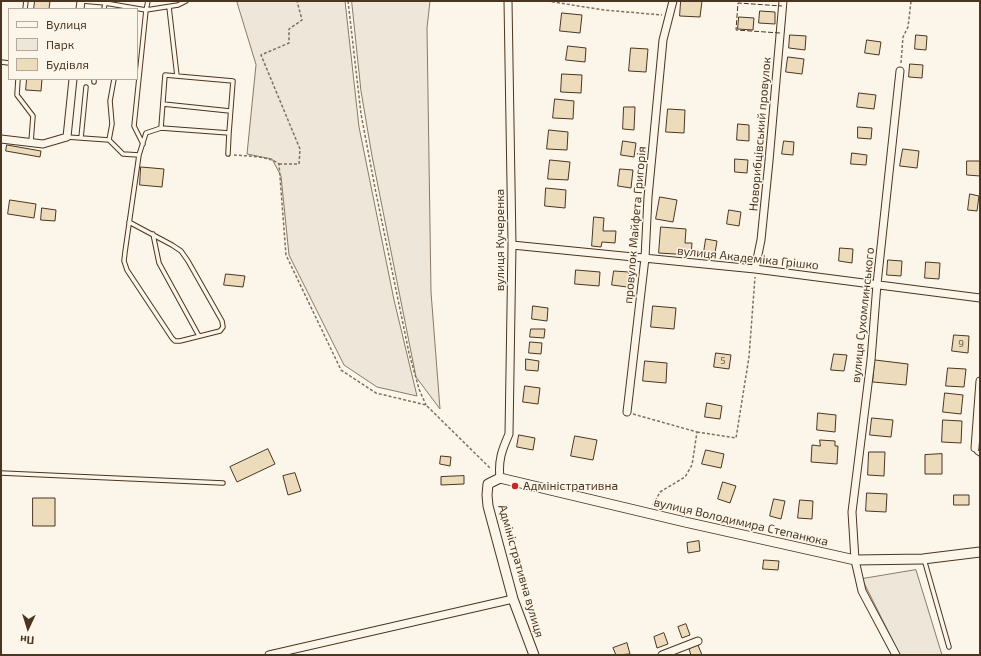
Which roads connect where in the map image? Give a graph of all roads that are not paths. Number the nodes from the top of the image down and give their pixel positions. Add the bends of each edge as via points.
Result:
1 (82, 1) edge
2 (148, 1) edge
3 (186, 1) edge
4 (508, 1) edge
5 (673, 1) edge
6 (783, 1) edge
7 (105, 3) junction
8 (119, 3) edge
9 (169, 7) junction
10 (104, 8) edge
11 (146, 10) junction
12 (900, 71) road end
13 (177, 76) junction
14 (18, 80) edge
15 (73, 80) edge
16 (114, 80) edge
17 (86, 87) dead end
18 (163, 104) junction
19 (230, 111) junction
20 (161, 128) junction
21 (229, 133) junction
22 (67, 137) junction
23 (81, 138) junction
24 (1, 139) edge
25 (109, 140) junction
26 (30, 142) junction
27 (143, 144) junction
28 (228, 154) road end
29 (139, 155) junction
30 (129, 222) junction
31 (153, 234) junction
32 (512, 245) junction
33 (645, 258) junction
34 (756, 269) junction
35 (877, 284) junction
36 (980, 298) edge
37 (199, 336) junction
38 (980, 381) edge
39 (627, 412) road end
40 (977, 451) edge
41 (1, 473) edge
42 (500, 478) junction
43 (223, 483) dead end
44 (980, 552) edge
45 (923, 558) junction
46 (855, 560) junction
47 (513, 599) junction
48 (698, 641) dead end
49 (949, 647) dead end
50 (269, 655) edge
51 (534, 655) edge
52 (662, 655) edge
53 (896, 655) edge

1 - 7 lane
2 - 11 lane
3 - 9 lane via 178,6
4 - 32 street, вулиця Кучеренка
5 - 33 street, провулок Майфета Григорія via 663,40 648,197
6 - 34 street, Новорибцівський провулок via 769,169
7 - 8 lane
7 - 10 lane
8 - 11 lane
9 - 11 lane
9 - 13 lane
11 - 27 lane via 134,126
12 - 35 street, вулиця Сухомлинського
13 - 18 lane via 165,75
13 - 19 lane via 232,81
14 - 26 lane via 17,95 33,116
15 - 22 street
16 - 25 lane via 110,101 112,124
17 - 23 lane
18 - 19 lane
18 - 20 lane
19 - 21 lane
20 - 21 lane
20 - 27 lane via 146,133
21 - 28 lane
22 - 23 lane
22 - 26 street via 43,144
23 - 25 lane
24 - 26 street
25 - 29 lane via 123,154
27 - 29 lane
29 - 30 lane
30 - 31 lane
30 - 37 lane via 124,261 127,270 175,341
31 - 37 lane via 159,263
31 - 37 lane via 180,251 188,261 222,321 223,327 220,331
32 - 33 street, вулиця Академіка Грішко
32 - 42 street, вулиця Кучеренка via 509,434 501,452
33 - 34 street, вулиця Академіка Грішко
33 - 39 street, провулок Майфета Григорія
34 - 35 street, вулиця Академіка Грішко
35 - 36 street, вулиця Академіка Грішко
35 - 46 street, вулиця Сухомлинського via 871,360 852,512
38 - 40 street
41 - 43 lane
42 - 46 street, вулиця Володимира Степанюка
42 - 47 street, Адміністративна вулиця via 488,484 488,506
44 - 45 street, вулиця Володимира Степанюка
45 - 46 street, вулиця Володимира Степанюка
45 - 49 lane
46 - 53 street, вулиця Сухомлинського via 862,591
47 - 50 street
47 - 51 street, Адміністративна вулиця
48 - 52 street

